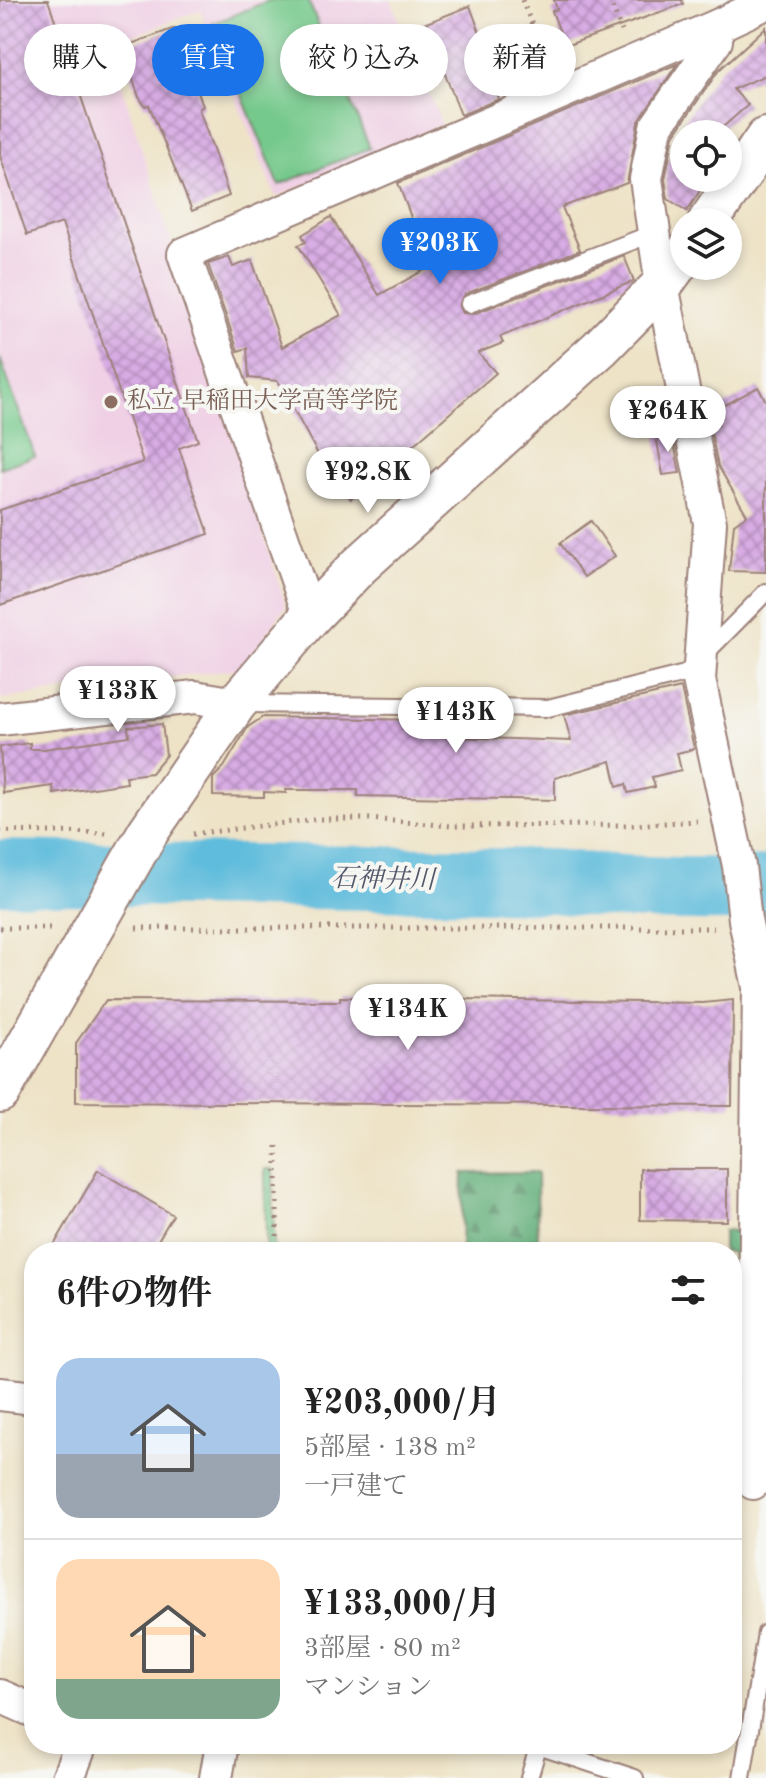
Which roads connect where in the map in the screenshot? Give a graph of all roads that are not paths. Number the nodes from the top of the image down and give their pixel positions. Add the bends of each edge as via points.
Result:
1 (766, 3) edge
2 (717, 26) junction
3 (766, 138) edge
4 (718, 208) edge
5 (667, 257) edge
6 (469, 304) dead end
7 (766, 592) edge
8 (310, 617) junction
9 (698, 660) junction
10 (236, 704) junction
11 (0, 719) edge
12 (10, 1050) edge
13 (0, 1092) edge
14 (0, 1394) edge
15 (24, 1397) edge
16 (750, 1484) edge
17 (766, 1633) edge
18 (0, 1696) edge
19 (24, 1707) edge
20 (77, 1754) edge
21 (220, 1754) edge
22 (536, 1754) edge
23 (565, 1754) edge
24 (68, 1778) edge
25 (216, 1778) edge
26 (529, 1778) edge
27 (635, 1778) edge
28 (742, 1778) edge

1 - 2 street
2 - 5 street via 716,41 656,127 646,179
2 - 8 street via 184,254
3 - 4 street
5 - 6 lane
5 - 8 street via 600,348 359,566
5 - 9 street via 710,523
7 - 9 lane
8 - 10 street
9 - 10 lane via 685,674 548,708
9 - 16 street via 759,987
10 - 11 street via 195,697
10 - 12 street via 145,836 95,928
12 - 13 street
14 - 15 street
17 - 28 lane
18 - 19 street
20 - 24 street
21 - 25 street
22 - 26 lane
23 - 27 lane

